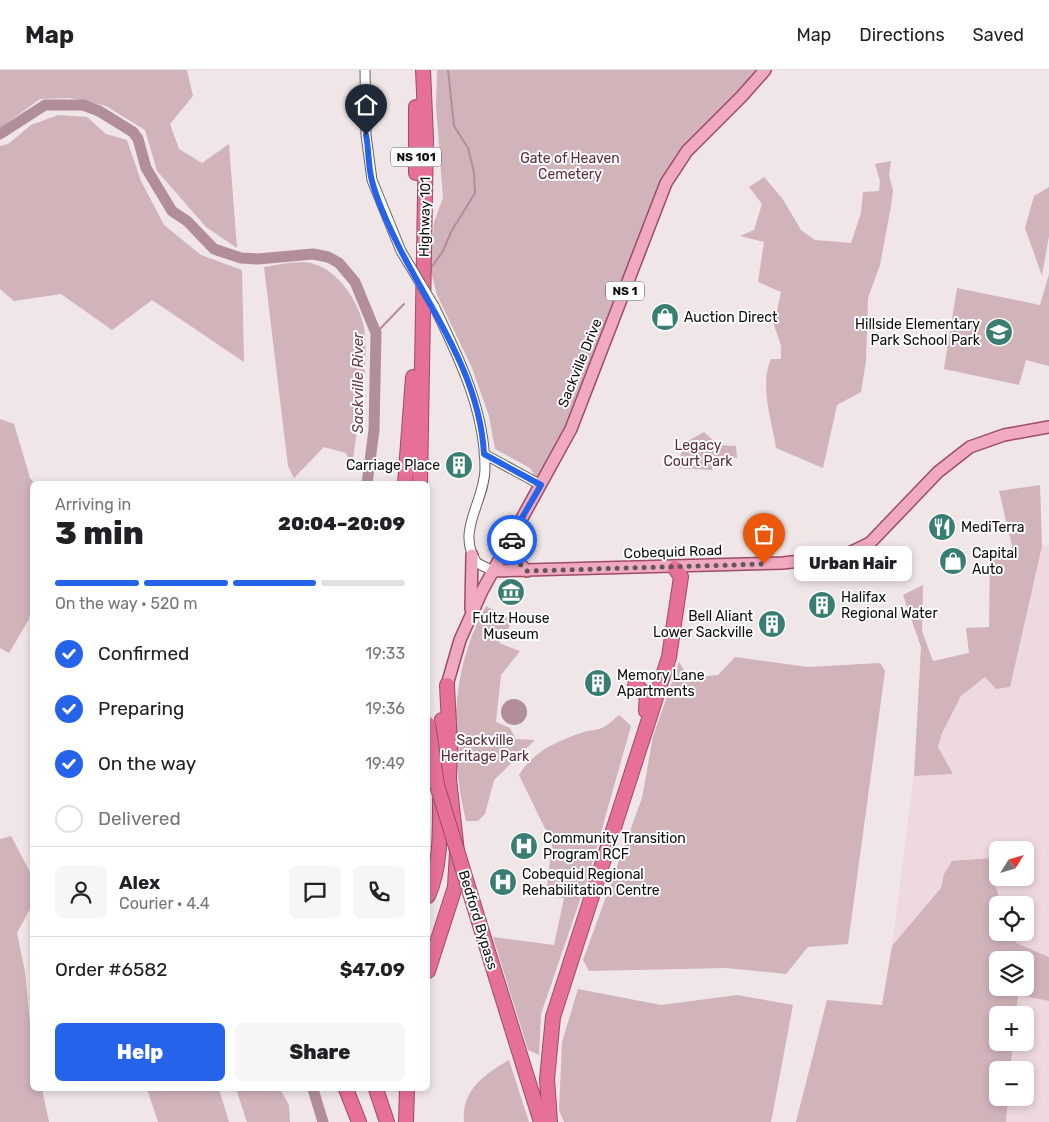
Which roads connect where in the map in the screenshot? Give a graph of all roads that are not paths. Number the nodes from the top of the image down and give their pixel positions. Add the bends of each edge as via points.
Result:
1 (365, 70) edge
2 (416, 70) edge
3 (423, 70) edge
4 (765, 70) edge
5 (414, 376) junction
6 (1049, 427) edge
7 (484, 454) junction
8 (405, 481) edge
9 (411, 481) edge
10 (420, 481) edge
11 (541, 485) junction
12 (512, 535) junction
13 (472, 555) junction
14 (675, 568) junction
15 (493, 571) junction
16 (527, 571) junction
17 (471, 614) junction
18 (447, 685) junction
19 (635, 685) dead end
20 (643, 736) junction
21 (430, 738) edge
22 (430, 889) edge
23 (430, 965) edge
24 (347, 1091) edge
25 (354, 1091) edge
26 (377, 1091) edge
27 (398, 1091) edge
28 (407, 1091) edge
29 (359, 1122) edge
30 (364, 1122) edge
31 (388, 1122) edge
32 (397, 1122) edge
33 (406, 1122) edge
34 (541, 1122) edge
35 (550, 1122) edge

1 - 7 street, bridge via 366,135 372,180 401,251 434,306 465,370
2 - 5 highway, Highway 101 / NS 101
3 - 10 highway, Highway 101 / NS 101 via 426,146
4 - 11 main road, Sackville Drive / NS 1 via 687,151 666,183 571,429
5 - 8 highway
5 - 9 highway, Highway 101 / NS 101
6 - 14 main road, Cobequid Road via 1010,433 970,447 938,472 870,543 843,556 803,562
7 - 11 street
7 - 13 street via 484,481 468,537
11 - 12 main road, Sackville Drive / NS 1
12 - 15 main road, Sackville Drive / NS 1
12 - 16 main road via 512,552
13 - 15 street via 477,563
13 - 17 main road
14 - 16 main road, Cobequid Road
14 - 20 highway via 680,585 669,657
15 - 16 main road, Cobequid Road
15 - 17 main road, Sackville Drive / NS 1
17 - 18 main road, Sackville Drive / NS 1
18 - 22 highway via 440,732 440,840
18 - 23 highway via 449,779 457,852 454,887
19 - 20 highway via 647,695
20 - 35 highway via 554,1017 547,1079
21 - 34 highway, Bedford Bypass, bridge via 437,785
24 - 29 highway
25 - 30 highway
26 - 31 highway
27 - 32 highway
28 - 33 highway

